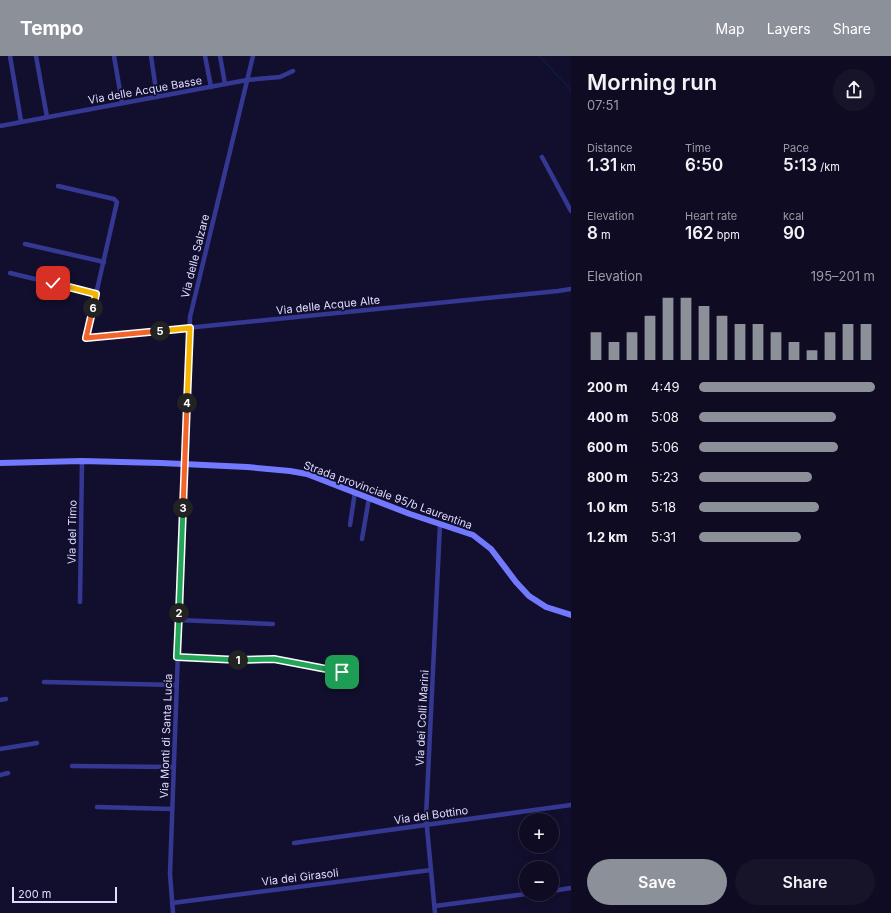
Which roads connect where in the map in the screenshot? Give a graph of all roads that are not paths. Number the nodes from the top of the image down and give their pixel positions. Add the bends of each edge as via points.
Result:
1 (10, 56) edge
2 (36, 56) edge
3 (114, 56) edge
4 (151, 56) edge
5 (206, 56) edge
6 (220, 56) edge
7 (252, 56) edge
8 (293, 70) dead end
9 (247, 80) junction
10 (225, 84) junction
11 (211, 87) junction
12 (157, 96) junction
13 (122, 103) junction
14 (47, 117) junction
15 (21, 121) junction
16 (0, 126) edge
17 (542, 157) dead end
18 (58, 186) dead end
19 (571, 212) edge
20 (25, 244) dead end
21 (104, 262) junction
22 (10, 273) dead end
23 (571, 288) edge
24 (96, 294) junction
25 (190, 328) junction
26 (82, 461) junction
27 (0, 463) edge
28 (184, 464) junction
29 (355, 492) junction
30 (369, 498) junction
31 (440, 524) junction
32 (350, 525) dead end
33 (362, 539) dead end
34 (80, 602) dead end
35 (571, 615) edge
36 (178, 620) junction
37 (273, 624) dead end
38 (177, 657) junction
39 (342, 672) dead end
40 (44, 682) dead end
41 (176, 685) junction
42 (6, 699) dead end
43 (0, 700) edge
44 (37, 743) dead end
45 (0, 749) edge
46 (72, 766) dead end
47 (174, 767) junction
48 (8, 774) dead end
49 (0, 775) edge
50 (571, 805) edge
51 (97, 807) dead end
52 (172, 809) junction
53 (426, 824) junction
54 (294, 843) dead end
55 (431, 870) junction
56 (571, 888) edge
57 (559, 890) edge
58 (519, 895) edge
59 (172, 903) junction
60 (434, 906) junction
61 (173, 913) edge
62 (435, 913) edge

1 - 15 street
2 - 14 street
3 - 13 street
4 - 12 street
5 - 11 street
6 - 10 street
7 - 9 street, Via delle Salzare
8 - 9 street, Via delle Acque Basse via 280,76
9 - 10 street, Via delle Acque Basse
9 - 25 street, Via delle Salzare via 192,307
10 - 11 street, Via delle Acque Basse
11 - 12 street, Via delle Acque Basse
12 - 13 street, Via delle Acque Basse
13 - 14 street, Via delle Acque Basse
14 - 15 street, Via delle Acque Basse
15 - 16 street, Via delle Acque Basse
17 - 19 street
18 - 21 street via 117,201
20 - 21 street
21 - 24 street
22 - 24 street
23 - 25 street, Via delle Acque Alte
24 - 25 street, Via delle Acque Alte via 86,338
25 - 28 street, Via delle Salzare
26 - 27 main road, Strada provinciale 95/b Laurentina
26 - 28 main road, Strada provinciale 95/b Laurentina
26 - 34 street, Via del Timo
28 - 29 main road, Strada provinciale 95/b Laurentina via 296,472
28 - 36 street, Via Monti di Santa Lucia
29 - 30 main road, Strada provinciale 95/b Laurentina
29 - 32 street
30 - 31 main road, Strada provinciale 95/b Laurentina
30 - 33 street
31 - 35 main road, Strada provinciale 95/b Laurentina via 480,540 529,596 546,607
31 - 53 street, Via dei Colli Marini
36 - 37 street
36 - 38 street, Via Monti di Santa Lucia
38 - 39 street via 274,659
38 - 41 street, Via Monti di Santa Lucia
40 - 41 street
41 - 47 street, Via Monti di Santa Lucia
42 - 43 street
44 - 45 street
46 - 47 street
47 - 52 street, Via Monti di Santa Lucia
48 - 49 street
50 - 53 street, Via del Bottino
51 - 52 street
52 - 59 street, Via Monti di Santa Lucia
53 - 54 street, Via del Bottino
53 - 55 street, Via dei Colli Marini
55 - 59 street, Via dei Girasoli
55 - 60 street, Via dei Colli Marini
56 - 57 street
58 - 60 street
59 - 61 street, Via Monti di Santa Lucia
60 - 62 street, Via dei Colli Marini

